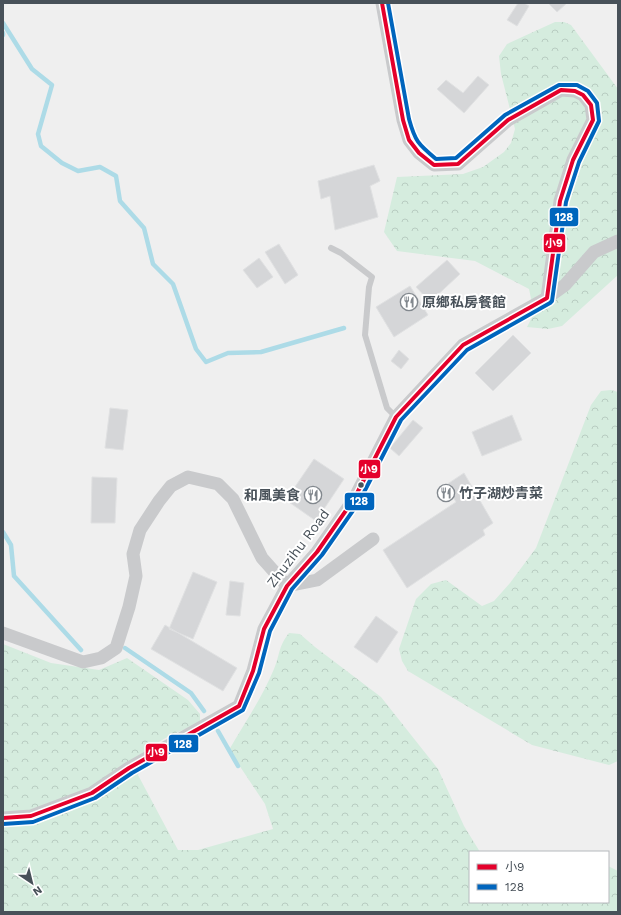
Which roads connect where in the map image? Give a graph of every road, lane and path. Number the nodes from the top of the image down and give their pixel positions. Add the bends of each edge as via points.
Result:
1 (382, 3) edge
2 (618, 241) edge
3 (331, 248) dead end
4 (547, 298) junction
5 (396, 417) junction
6 (373, 539) dead end
7 (287, 586) junction
8 (3, 632) edge
9 (3, 818) edge

1 - 4 street via 403,120 409,140 419,153 434,165 458,164 508,120 561,90 575,91 591,105 593,120 573,160 560,201
2 - 4 street, Zhuzihu Road via 594,252 565,285
3 - 5 lane via 372,277 365,335 387,408
4 - 5 street, Zhuzihu Road via 463,345
5 - 7 street, Zhuzihu Road via 354,499 317,552
6 - 7 street via 317,580
7 - 8 street via 262,558 233,498 218,484 188,477 171,486 140,530 134,554 136,576 116,648 101,658 83,662
7 - 9 street, Zhuzihu Road via 264,629 254,671 239,706 129,768 92,793 30,816

